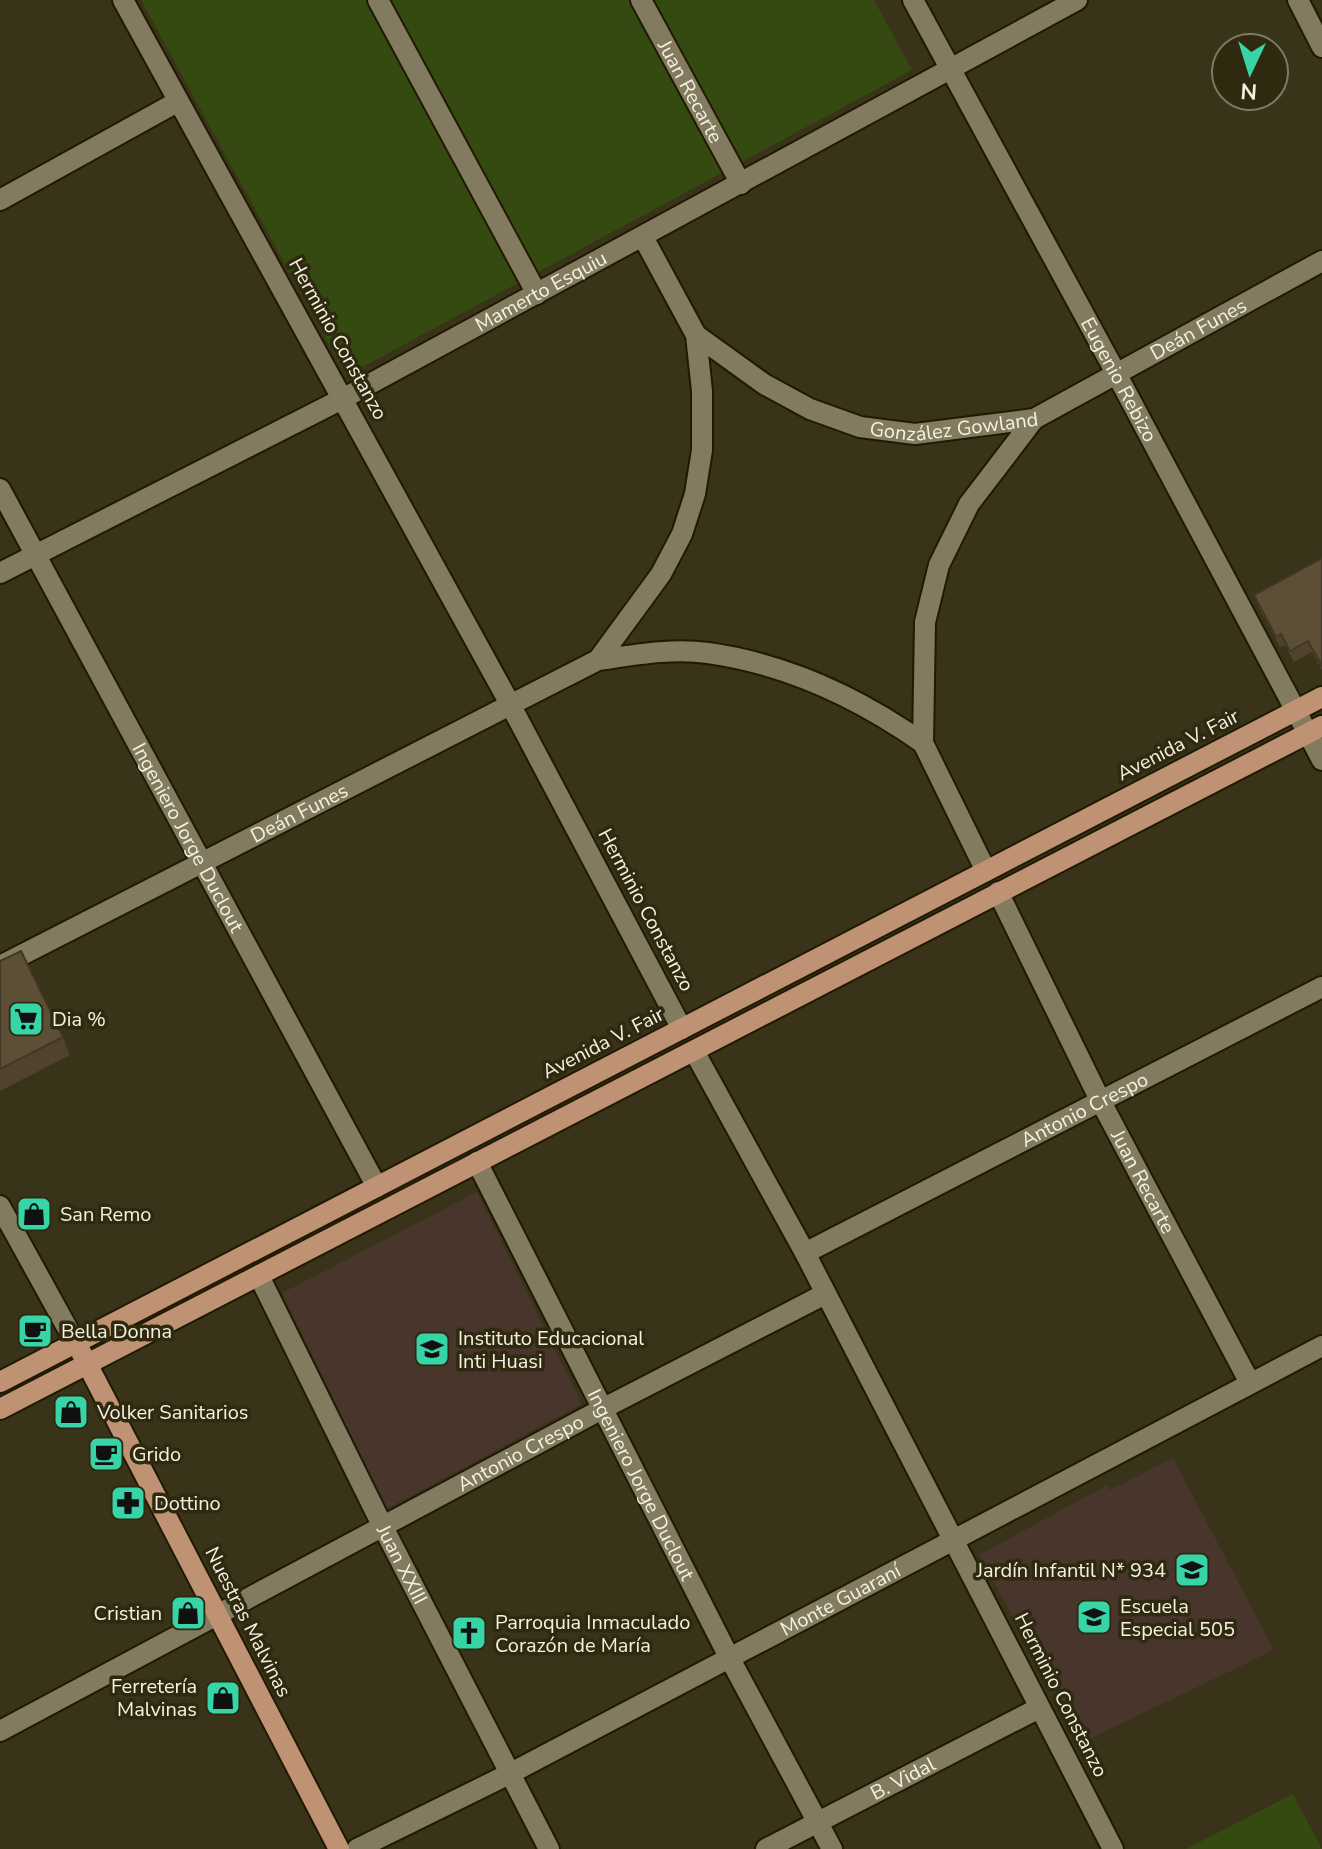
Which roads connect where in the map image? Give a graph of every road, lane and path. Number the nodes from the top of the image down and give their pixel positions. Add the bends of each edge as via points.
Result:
1 (123, 0) edge
2 (378, 0) edge
3 (641, 0) edge
4 (913, 0) edge
5 (1077, 0) edge
6 (1298, 0) edge
7 (1322, 47) edge
8 (952, 70) junction
9 (177, 102) junction
10 (741, 184) junction
11 (0, 200) edge
12 (643, 237) junction
13 (1322, 261) edge
14 (537, 294) junction
15 (696, 335) junction
16 (1117, 375) junction
17 (344, 398) junction
18 (1034, 419) junction
19 (0, 489) edge
20 (35, 555) junction
21 (0, 573) edge
22 (598, 660) junction
23 (1322, 697) edge
24 (510, 704) junction
25 (1296, 711) junction
26 (1315, 730) edge
27 (923, 743) junction
28 (1322, 760) edge
29 (203, 862) junction
30 (986, 871) junction
31 (998, 892) junction
32 (0, 966) edge
33 (1322, 987) edge
34 (682, 1029) junction
35 (694, 1051) junction
36 (1100, 1100) junction
37 (477, 1162) junction
38 (377, 1187) junction
39 (0, 1206) edge
40 (805, 1253) junction
41 (259, 1276) junction
42 (825, 1294) junction
43 (75, 1342) junction
44 (1322, 1346) edge
45 (87, 1364) junction
46 (0, 1382) edge
47 (1250, 1383) junction
48 (604, 1408) junction
49 (0, 1409) edge
50 (383, 1527) junction
51 (954, 1538) junction
52 (217, 1614) junction
53 (729, 1657) junction
54 (1039, 1708) junction
55 (0, 1731) edge
56 (511, 1773) junction
57 (817, 1822) junction
58 (339, 1849) edge
59 (357, 1849) edge
60 (549, 1849) edge
61 (766, 1849) edge
62 (832, 1849) edge
63 (1113, 1849) edge

1 - 9 street, Herminio Constanzo
2 - 14 street
3 - 10 street, Juan Recarte
4 - 8 street, Eugenio Rebizo
5 - 8 street, Mamerto Esquiu
6 - 7 street
8 - 10 street, Mamerto Esquiu
8 - 16 street, Eugenio Rebizo
9 - 11 street
9 - 17 street, Herminio Constanzo
10 - 12 street, Mamerto Esquiu
12 - 14 street, Mamerto Esquiu
12 - 15 street
13 - 16 street, Deán Funes
14 - 17 street, Mamerto Esquiu
15 - 18 street, González Gowland via 764,384 810,409 860,427 915,434
15 - 22 street via 702,450 695,494 661,574
16 - 18 street, Deán Funes
16 - 25 street, Eugenio Rebizo
17 - 20 street, Mamerto Esquiu
17 - 24 street, Herminio Constanzo
18 - 27 street, González Gowland via 969,504 939,565 925,622
19 - 20 street, Ingeniero Jorge Duclout
20 - 21 street, Mamerto Esquiu
20 - 29 street, Ingeniero Jorge Duclout
22 - 24 street, Deán Funes
22 - 27 street via 652,652 707,652 765,665 829,687
23 - 25 main road, Avenida V. Fair
24 - 29 street, Deán Funes
24 - 34 street, Herminio Constanzo
25 - 26 street, Eugenio Rebizo
25 - 30 main road, Avenida V. Fair
26 - 28 street, Eugenio Rebizo
26 - 31 main road
27 - 30 street
29 - 32 street, Deán Funes
29 - 38 street, Ingeniero Jorge Duclout
30 - 34 main road, Avenida V. Fair
31 - 35 main road
31 - 36 street, Juan Recarte
33 - 36 street, Antonio Crespo
34 - 35 main road, Herminio Constanzo
34 - 38 main road, Avenida V. Fair
35 - 37 main road
35 - 40 street, Herminio Constanzo
36 - 40 street, Antonio Crespo
36 - 47 street, Juan Recarte
37 - 41 main road
37 - 48 street, Ingeniero Jorge Duclout
38 - 43 main road, Avenida V. Fair
39 - 43 street, Nuestras Malvinas
40 - 42 street, Herminio Constanzo
41 - 45 main road
41 - 50 street, Juan XXIII
42 - 48 street, Antonio Crespo
42 - 51 street, Herminio Constanzo
43 - 45 main road, Nuestras Malvinas
43 - 46 main road, Avenida V. Fair
44 - 47 street, Monte Guaraní
45 - 49 main road
45 - 52 main road, Nuestras Malvinas
47 - 51 street, Monte Guaraní
48 - 50 street, Antonio Crespo
48 - 53 street, Ingeniero Jorge Duclout
50 - 52 street, Antonio Crespo
50 - 56 street, Juan XXIII
51 - 53 street, Monte Guaraní
51 - 54 street, Herminio Constanzo
52 - 55 street, Antonio Crespo
52 - 58 main road, Nuestras Malvinas
53 - 56 street, Monte Guaraní
53 - 57 street, Ingeniero Jorge Duclout
54 - 57 street, B. Vidal
54 - 63 street, Herminio Constanzo
56 - 59 street, Monte Guaraní
56 - 60 street, Juan XXIII
57 - 61 street, B. Vidal
57 - 62 street, Ingeniero Jorge Duclout

